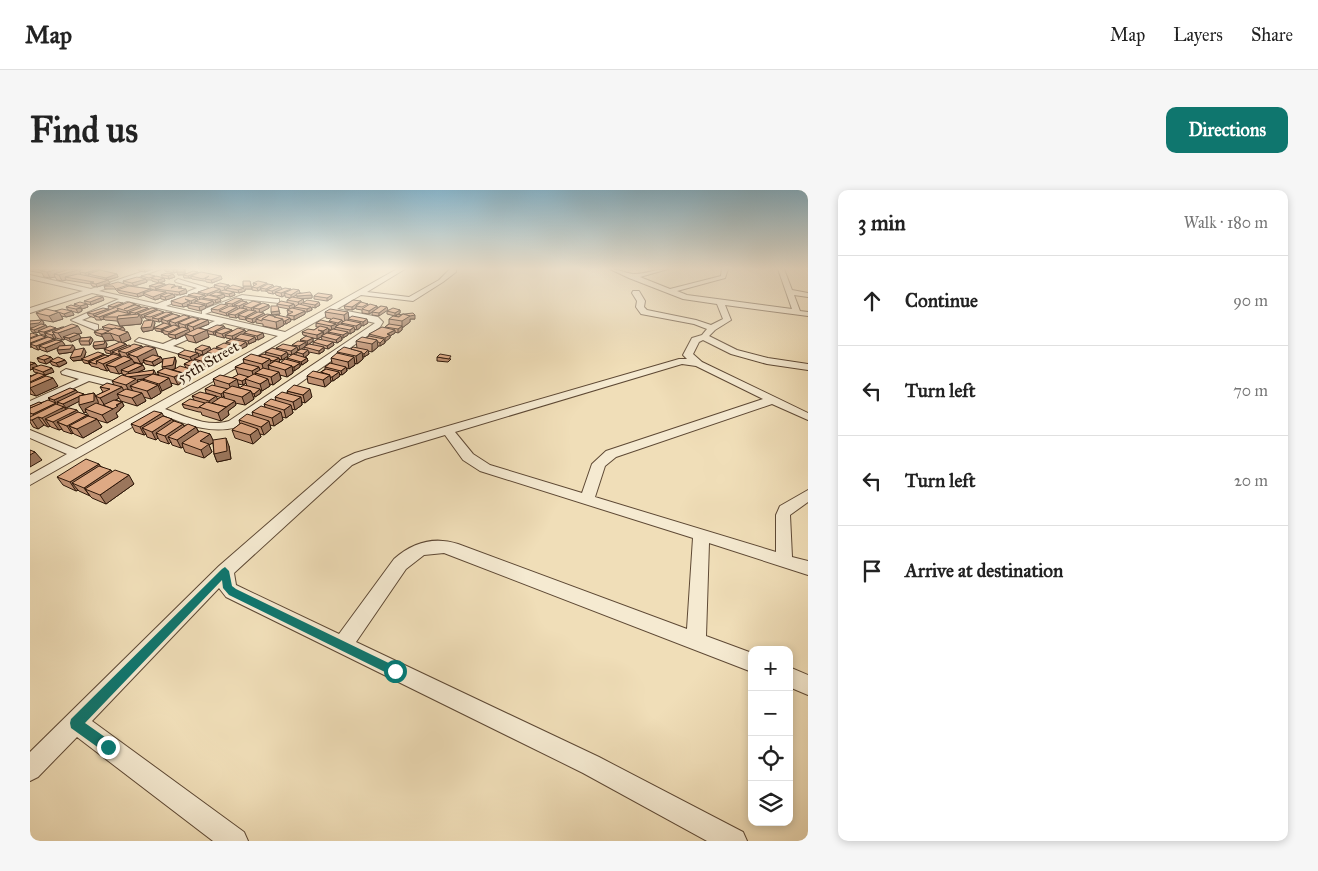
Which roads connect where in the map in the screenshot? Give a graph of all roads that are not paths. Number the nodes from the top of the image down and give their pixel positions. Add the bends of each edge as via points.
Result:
1 (67, 299) edge
2 (126, 299) edge
3 (128, 299) edge
4 (175, 299) edge
5 (236, 299) edge
6 (262, 299) edge
7 (348, 299) edge
8 (640, 299) edge
9 (702, 299) edge
10 (792, 299) edge
11 (276, 301) dead end
12 (720, 302) junction
13 (158, 306) junction
14 (330, 310) junction
15 (30, 311) edge
16 (797, 313) junction
17 (808, 314) edge
18 (199, 315) junction
19 (223, 321) junction
20 (95, 327) dead end
21 (712, 328) junction
22 (286, 335) junction
23 (704, 338) junction
24 (139, 341) dead end
25 (164, 347) junction
26 (180, 352) edge
27 (699, 364) junction
28 (808, 368) edge
29 (66, 372) dead end
30 (88, 378) junction
31 (109, 383) edge
32 (772, 400) junction
33 (808, 403) edge
34 (30, 405) edge
35 (787, 406) junction
36 (156, 409) junction
37 (808, 417) edge
38 (447, 430) junction
39 (30, 434) edge
40 (77, 454) junction
41 (30, 481) edge
42 (808, 495) edge
43 (586, 499) junction
44 (701, 535) junction
45 (784, 560) junction
46 (808, 568) edge
47 (225, 571) junction
48 (696, 640) junction
49 (342, 646) junction
50 (748, 660) edge
51 (793, 679) edge
52 (808, 685) edge
53 (76, 723) junction
54 (30, 769) edge
55 (235, 841) edge
56 (734, 841) edge

1 - 15 street
2 - 20 street via 75,320
3 - 13 street
4 - 13 street
5 - 18 street
6 - 11 street
7 - 14 street, 55th Street
8 - 21 street via 644,312
9 - 12 street
10 - 16 street
12 - 16 street
12 - 21 street via 727,320
13 - 18 street
14 - 22 street, 55th Street
14 - 36 street via 379,322 233,424 215,428
16 - 17 street
18 - 19 street
19 - 22 street
19 - 25 street
21 - 23 street
22 - 36 street, 55th Street
23 - 27 street via 695,340 688,354
23 - 28 street via 734,352
24 - 25 street
25 - 26 street
27 - 32 street
27 - 38 street via 680,362
29 - 30 street
30 - 31 street
30 - 34 street
32 - 35 street
32 - 43 street via 611,454 598,464
33 - 35 street
35 - 37 street
36 - 40 street, 55th Street
38 - 43 street via 468,457 480,466
38 - 47 street via 347,462
39 - 40 street
40 - 41 street, 55th Street
42 - 45 street via 785,510
43 - 44 street
44 - 45 street
44 - 48 street
45 - 46 street
47 - 49 street via 228,588 232,592
47 - 53 street
48 - 49 street via 440,546 426,547 410,554 400,564
48 - 50 street
49 - 56 street via 591,765
51 - 52 street
53 - 54 street
53 - 55 street

